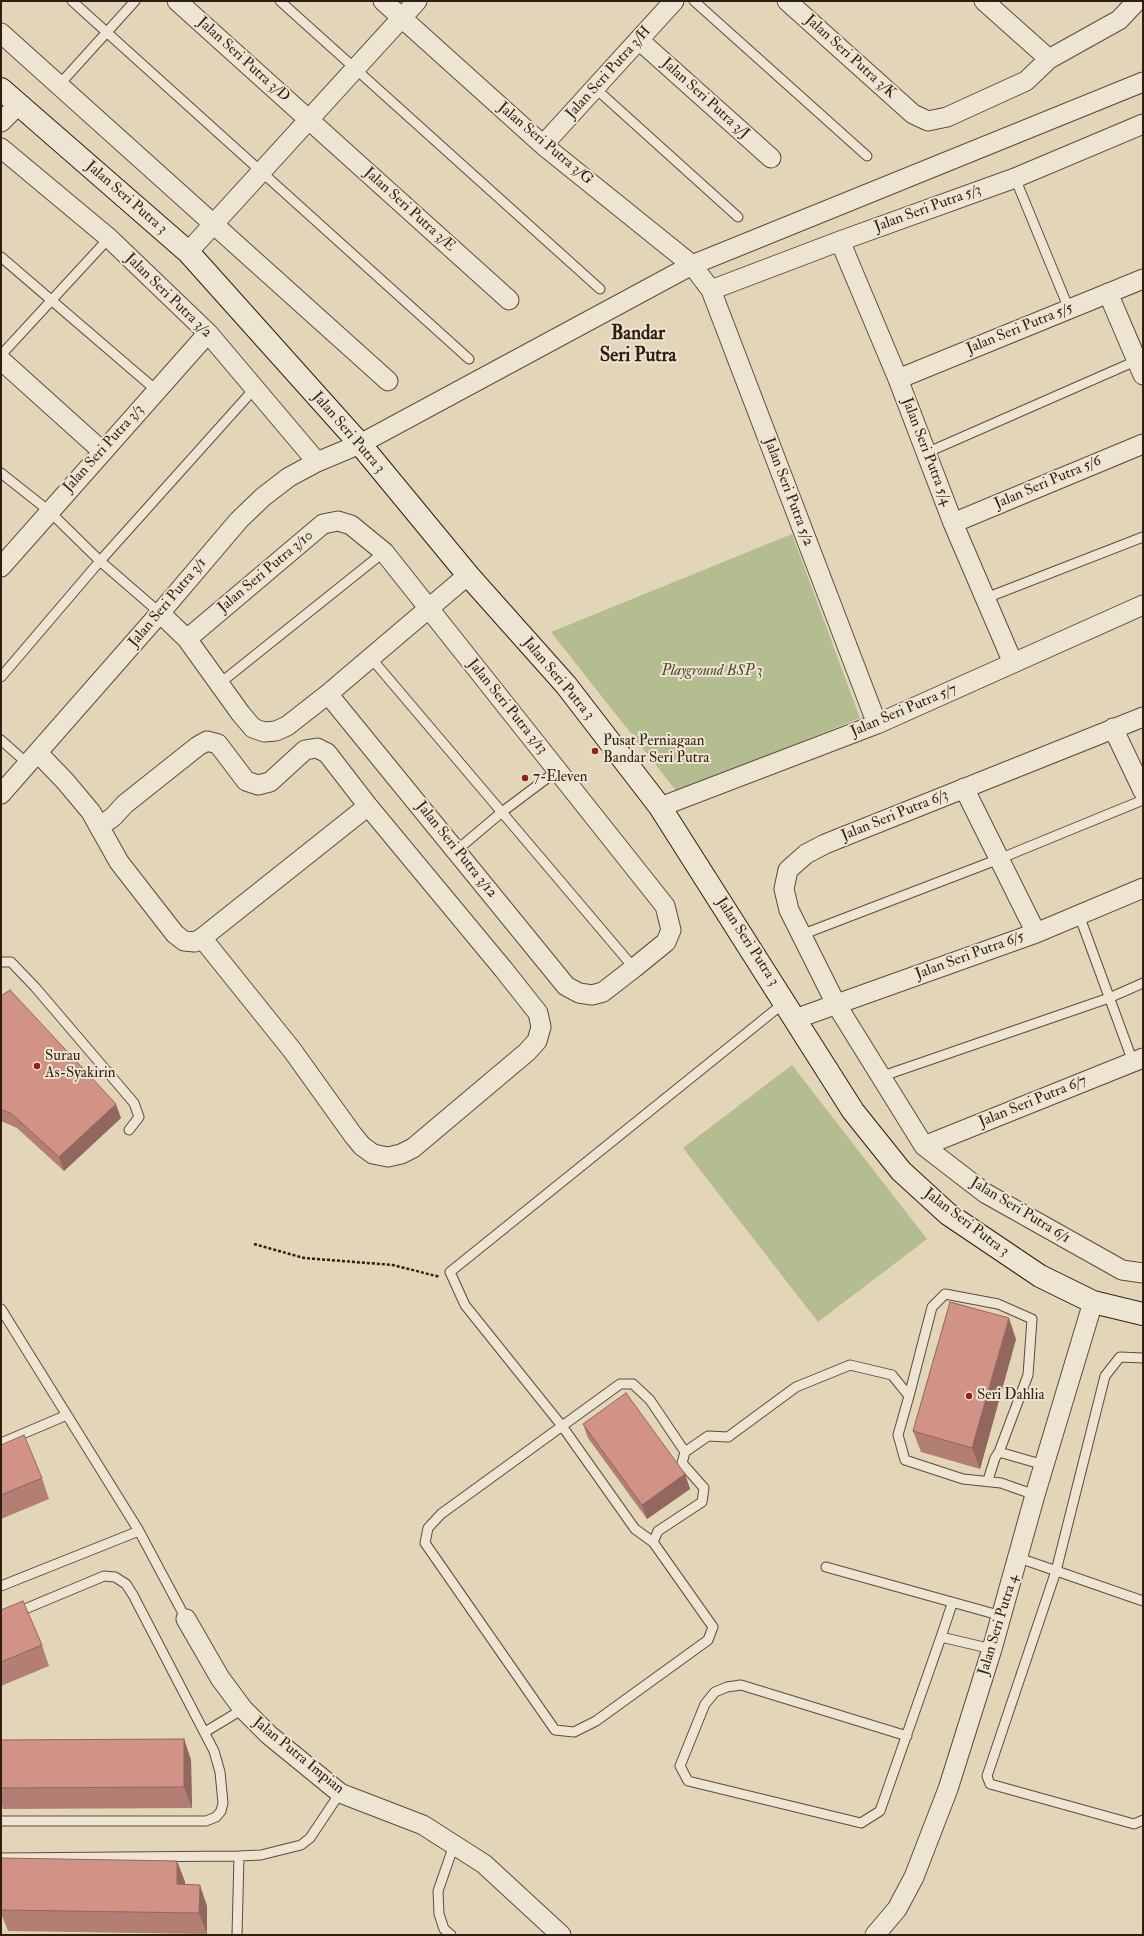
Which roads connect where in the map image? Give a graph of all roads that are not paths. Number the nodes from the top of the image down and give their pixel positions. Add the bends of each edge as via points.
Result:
1 (72, 1) edge
2 (135, 1) edge
3 (176, 1) edge
4 (280, 1) edge
5 (383, 1) edge
6 (417, 1) edge
7 (674, 1) edge
8 (694, 1) edge
9 (788, 1) edge
10 (984, 1) edge
11 (1137, 1) edge
12 (401, 18) junction
13 (106, 32) junction
14 (1, 33) edge
15 (639, 40) junction
16 (1049, 59) junction
17 (355, 68) junction
18 (1143, 82) edge
19 (59, 85) junction
20 (595, 88) junction
21 (1, 89) edge
22 (19, 104) junction
23 (308, 120) junction
24 (1, 122) edge
25 (1143, 124) edge
26 (543, 145) junction
27 (1, 148) edge
28 (867, 156) dead end
29 (771, 158) dead end
30 (261, 172) junction
31 (1015, 178) junction
32 (738, 217) dead end
33 (214, 224) junction
34 (109, 238) junction
35 (840, 241) junction
36 (188, 252) junction
37 (1, 257) edge
38 (692, 264) junction
39 (1143, 279) edge
40 (600, 288) dead end
41 (711, 290) junction
42 (1108, 293) junction
43 (509, 300) dead end
44 (51, 301) junction
45 (1069, 309) junction
46 (208, 333) junction
47 (1, 356) edge
48 (469, 359) dead end
49 (1, 360) edge
50 (1141, 365) edge
51 (898, 379) junction
52 (388, 381) dead end
53 (255, 388) junction
54 (156, 390) junction
55 (360, 444) junction
56 (1143, 444) edge
57 (102, 451) junction
58 (926, 453) junction
59 (317, 462) junction
60 (1, 473) edge
61 (49, 511) junction
62 (953, 523) junction
63 (352, 525) joint
64 (1143, 537) edge
65 (384, 552) junction
66 (100, 561) junction
67 (1, 567) edge
68 (468, 575) junction
69 (986, 598) junction
70 (1143, 605) edge
71 (428, 609) junction
72 (160, 613) junction
73 (187, 639) junction
74 (371, 658) junction
75 (1014, 663) junction
76 (1, 677) edge
77 (219, 684) junction
78 (328, 694) junction
79 (1143, 717) edge
80 (877, 724) junction
81 (1113, 728) junction
82 (1, 740) edge
83 (33, 759) junction
84 (558, 770) junction
85 (964, 788) junction
86 (1143, 791) edge
87 (1, 794) edge
88 (1143, 800) edge
89 (368, 806) junction
90 (660, 807) junction
91 (502, 812) junction
92 (99, 827) junction
93 (456, 850) junction
94 (999, 859) junction
95 (1143, 888) edge
96 (1080, 915) junction
97 (1036, 933) junction
98 (801, 935) junction
99 (202, 938) junction
100 (1, 962) edge
101 (634, 968) junction
102 (1143, 983) edge
103 (592, 995) joint
104 (1109, 998) junction
105 (836, 1004) junction
106 (790, 1011) junction
107 (1138, 1060) edge
108 (880, 1077) junction
109 (129, 1130) dead end
110 (924, 1146) junction
111 (1143, 1273) edge
112 (1093, 1302) junction
113 (1, 1309) edge
114 (1143, 1314) edge
115 (4, 1321) edge
116 (1143, 1358) edge
117 (909, 1396) junction
118 (67, 1415) junction
119 (562, 1426) junction
120 (1, 1442) edge
121 (685, 1452) junction
122 (999, 1452) junction
123 (1044, 1465) junction
124 (988, 1480) junction
125 (1035, 1495) junction
126 (139, 1531) junction
127 (653, 1542) junction
128 (1019, 1558) junction
129 (826, 1567) dead end
130 (1056, 1571) junction
131 (1, 1586) edge
132 (1143, 1601) edge
133 (952, 1604) junction
134 (1002, 1616) junction
135 (1, 1619) edge
136 (186, 1619) joint
137 (941, 1637) junction
138 (992, 1649) junction
139 (243, 1709) junction
140 (205, 1732) junction
141 (907, 1736) junction
142 (340, 1793) junction
143 (1143, 1820) edge
144 (1, 1821) edge
145 (454, 1845) junction
146 (239, 1856) junction
147 (1, 1858) edge
148 (237, 1935) edge
149 (451, 1935) edge
150 (561, 1935) edge
151 (876, 1935) edge

1 - 13 lane
2 - 13 lane
3 - 23 street, Jalan Seri Putra 3/D
4 - 17 lane
5 - 12 street, Jalan Seri Putra 3/G
6 - 12 street
7 - 15 street, Jalan Seri Putra 3/H
8 - 28 lane
9 - 16 street, Jalan Seri Putra 3/K via 913,114 928,121 948,117 1026,81
10 - 16 street
11 - 16 street via 1119,20
12 - 17 street
12 - 26 street, Jalan Seri Putra 3/G
13 - 19 lane
13 - 30 lane
14 - 19 street
15 - 20 street, Jalan Seri Putra 3/H
15 - 29 street, Jalan Seri Putra 3/J
17 - 23 street
17 - 40 lane
18 - 38 street, Jalan Seri Putra 3/1
19 - 33 street
20 - 26 street, Jalan Seri Putra 3/H
20 - 32 lane
21 - 22 street, Jalan Seri Putra 3
22 - 24 street
22 - 36 street, Jalan Seri Putra 3
23 - 30 street
23 - 43 street, Jalan Seri Putra 3/E
25 - 31 street, Jalan Seri Putra 5/3
26 - 38 street, Jalan Seri Putra 3/G
27 - 34 street, Jalan Seri Putra 3/2
30 - 33 street
30 - 48 lane
31 - 35 street, Jalan Seri Putra 5/3
31 - 45 lane
33 - 36 street
33 - 52 street
34 - 44 lane
34 - 46 street, Jalan Seri Putra 3/2
35 - 41 street, Jalan Seri Putra 5/3
35 - 51 street, Jalan Seri Putra 5/4
36 - 55 street, Jalan Seri Putra 3
37 - 44 lane
38 - 41 street, Jalan Seri Putra 5/2
38 - 55 street, Jalan Seri Putra 3/1
39 - 42 street, Jalan Seri Putra 5/5
41 - 80 street, Jalan Seri Putra 5/2
42 - 45 street, Jalan Seri Putra 5/5
42 - 50 street
44 - 47 lane
44 - 54 lane
45 - 51 street, Jalan Seri Putra 5/5
46 - 53 street, Jalan Seri Putra 3/2
46 - 54 street, Jalan Seri Putra 3/3
49 - 57 street
50 - 58 lane
51 - 58 street, Jalan Seri Putra 5/4
53 - 59 street, Jalan Seri Putra 3/2
53 - 66 lane
54 - 57 street, Jalan Seri Putra 3/3
55 - 59 street, Jalan Seri Putra 3/1
55 - 68 street, Jalan Seri Putra 3
56 - 62 street, Jalan Seri Putra 5/6
57 - 61 street, Jalan Seri Putra 3/3
58 - 62 street, Jalan Seri Putra 5/4
59 - 72 street, Jalan Seri Putra 3/1 via 263,497 238,520
60 - 61 lane
61 - 66 lane
61 - 67 street, Jalan Seri Putra 3/3
62 - 69 street, Jalan Seri Putra 5/4
63 - 65 street, Jalan Seri Putra 3/13
63 - 73 street, Jalan Seri Putra 3/10 via 338,521 323,524
64 - 69 lane
65 - 71 street, Jalan Seri Putra 3/13
65 - 77 lane
66 - 72 lane
66 - 76 lane
68 - 71 street
68 - 90 street, Jalan Seri Putra 3 via 566,685
69 - 75 street, Jalan Seri Putra 5/4
70 - 75 street, Jalan Seri Putra 5/7
71 - 74 street
71 - 84 street, Jalan Seri Putra 3/13
72 - 73 street
72 - 83 street, Jalan Seri Putra 3/1
73 - 77 street
74 - 78 street
74 - 91 lane
75 - 80 street, Jalan Seri Putra 5/7
77 - 78 street via 253,728 264,732 276,731 287,726
78 - 93 street, Jalan Seri Putra 3/12
79 - 81 street, Jalan Seri Putra 6/3
80 - 90 street, Jalan Seri Putra 5/7
81 - 85 street, Jalan Seri Putra 6/3
81 - 86 street
82 - 83 lane
83 - 87 street, Jalan Seri Putra 3/1
83 - 92 street via 82,802
84 - 91 lane
84 - 101 street, Jalan Seri Putra 3/13 via 665,906 671,930 666,942
85 - 94 street
85 - 98 street, Jalan Seri Putra 6/3 via 825,844 806,854 788,870 784,889 789,910
88 - 94 lane
89 - 92 street via 327,753 317,748 305,750 270,782 258,785 246,781 218,744 207,741
89 - 99 street
89 - 99 street via 538,1013 541,1028 537,1041 527,1052 413,1148 401,1154 388,1156 373,1154 362,1146 292,1050
90 - 106 street, Jalan Seri Putra 3
91 - 93 lane
91 - 101 lane
92 - 99 street via 119,862 175,934 184,941 195,942
93 - 103 street, Jalan Seri Putra 3/12 via 566,986 579,993
94 - 97 street
94 - 98 lane
95 - 96 street, Jalan Seri Putra 6/5
96 - 97 street, Jalan Seri Putra 6/5
96 - 104 lane
97 - 105 street, Jalan Seri Putra 6/5
98 - 105 street, Jalan Seri Putra 6/3
100 - 109 lane via 11,962 35,987 134,1103 139,1117
101 - 103 street, Jalan Seri Putra 3/13 via 603,992
102 - 104 lane
104 - 107 lane
104 - 108 lane
105 - 106 street, Jalan Seri Putra 6/5
105 - 108 street, Jalan Seri Putra 6/1
106 - 112 street, Jalan Seri Putra 3 via 853,1111 900,1171 948,1214 997,1249 1040,1276
106 - 119 lane via 450,1272 465,1305
107 - 110 street, Jalan Seri Putra 6/7
108 - 110 street, Jalan Seri Putra 6/1
110 - 111 street, Jalan Seri Putra 6/1 via 985,1193 1122,1270
112 - 114 street, Jalan Seri Putra 3
112 - 123 street, Jalan Seri Putra 4
113 - 115 lane
115 - 118 lane
116 - 130 lane via 1120,1357 1105,1376
117 - 121 lane via 892,1376 850,1365 796,1387 728,1437 708,1436
117 - 122 lane via 932,1307 945,1294 998,1304 1032,1319 1028,1375
117 - 124 lane via 898,1436 905,1460 963,1479
118 - 120 lane
118 - 126 lane
119 - 121 lane via 620,1384 633,1384 650,1400
119 - 127 lane via 635,1529
119 - 127 lane via 441,1514 428,1528 424,1543 555,1730 574,1732 596,1721 708,1640 713,1627
121 - 127 lane via 682,1463 704,1488 702,1502 658,1531
122 - 123 lane
122 - 124 lane
123 - 125 street, Jalan Seri Putra 4
124 - 125 lane
125 - 128 street, Jalan Seri Putra 4
126 - 131 lane
126 - 136 lane
128 - 130 lane
128 - 134 street, Jalan Seri Putra 4
129 - 133 lane
130 - 132 lane
130 - 143 lane via 987,1776 990,1784 1134,1824
133 - 134 lane
133 - 137 lane
134 - 138 street, Jalan Seri Putra 4
135 - 140 lane via 104,1576 115,1577 126,1584 133,1595
136 - 139 street, Jalan Putra Impian via 220,1678
137 - 138 lane
137 - 141 lane
138 - 151 street, Jalan Seri Putra 4 via 948,1789 914,1877 897,1910
139 - 140 lane
139 - 142 street, Jalan Putra Impian via 269,1735
140 - 144 lane via 220,1772 223,1803 216,1817 206,1820
141 - 141 lane via 880,1811 861,1823 688,1781 680,1766 705,1704 715,1692 741,1685
142 - 145 street, Jalan Putra Impian via 423,1825
142 - 146 lane via 310,1838 301,1844 261,1855
145 - 149 lane via 438,1891 439,1914 444,1930
145 - 150 street, Jalan Putra Impian via 484,1864
146 - 147 lane
146 - 148 lane

